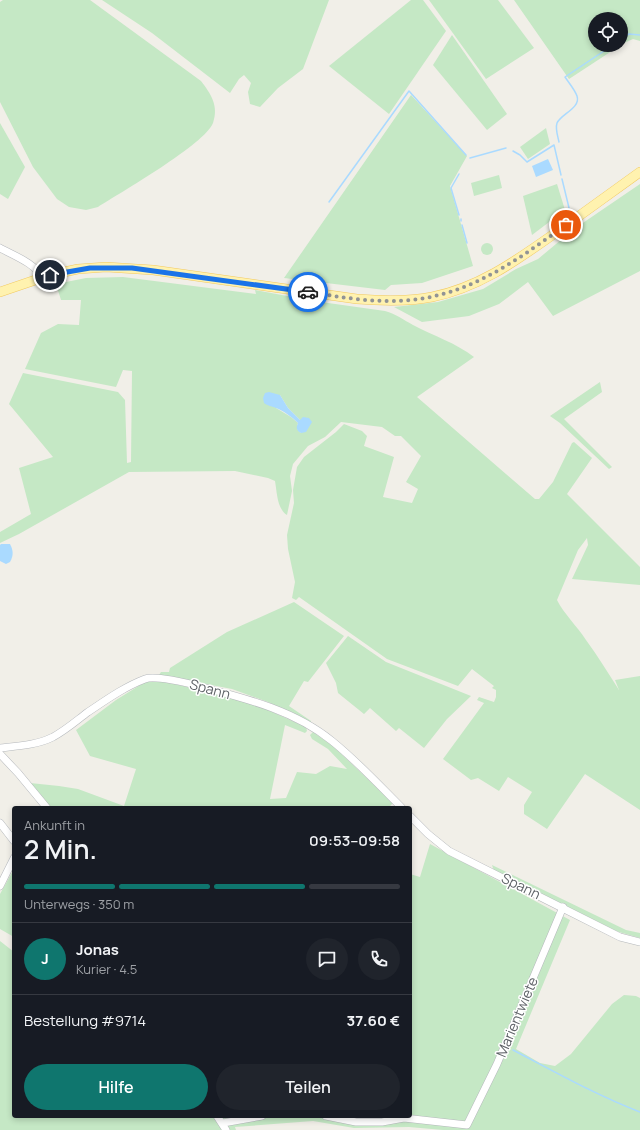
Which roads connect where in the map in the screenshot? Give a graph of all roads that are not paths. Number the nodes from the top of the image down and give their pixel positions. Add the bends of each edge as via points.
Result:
1 (640, 172) edge
2 (0, 248) edge
3 (41, 278) junction
4 (0, 292) edge
5 (0, 748) edge
6 (0, 754) edge
7 (43, 806) edge
8 (400, 806) edge
9 (412, 818) edge
10 (0, 823) edge
11 (12, 838) edge
12 (12, 862) edge
13 (0, 886) edge
14 (563, 907) junction
15 (640, 942) edge
16 (219, 1118) edge
17 (251, 1118) edge
18 (336, 1118) edge
19 (404, 1118) edge
20 (404, 1118) edge
21 (223, 1123) junction
22 (226, 1130) edge

1 - 3 main road via 499,271 470,285 433,296 399,301 357,299 132,268 78,269
2 - 3 street via 36,268
3 - 4 main road
5 - 8 street, Spann via 30,744 52,737 119,691 147,678 181,681 242,697 298,719 331,740
6 - 7 street
9 - 14 street, Spann via 449,851
10 - 11 street
12 - 13 street
14 - 15 street, Spann via 620,936
14 - 19 street, Marientwiete via 497,1064 467,1125
16 - 21 street
17 - 21 street
18 - 20 street, Marientwiete via 356,1122 382,1122
21 - 22 street

